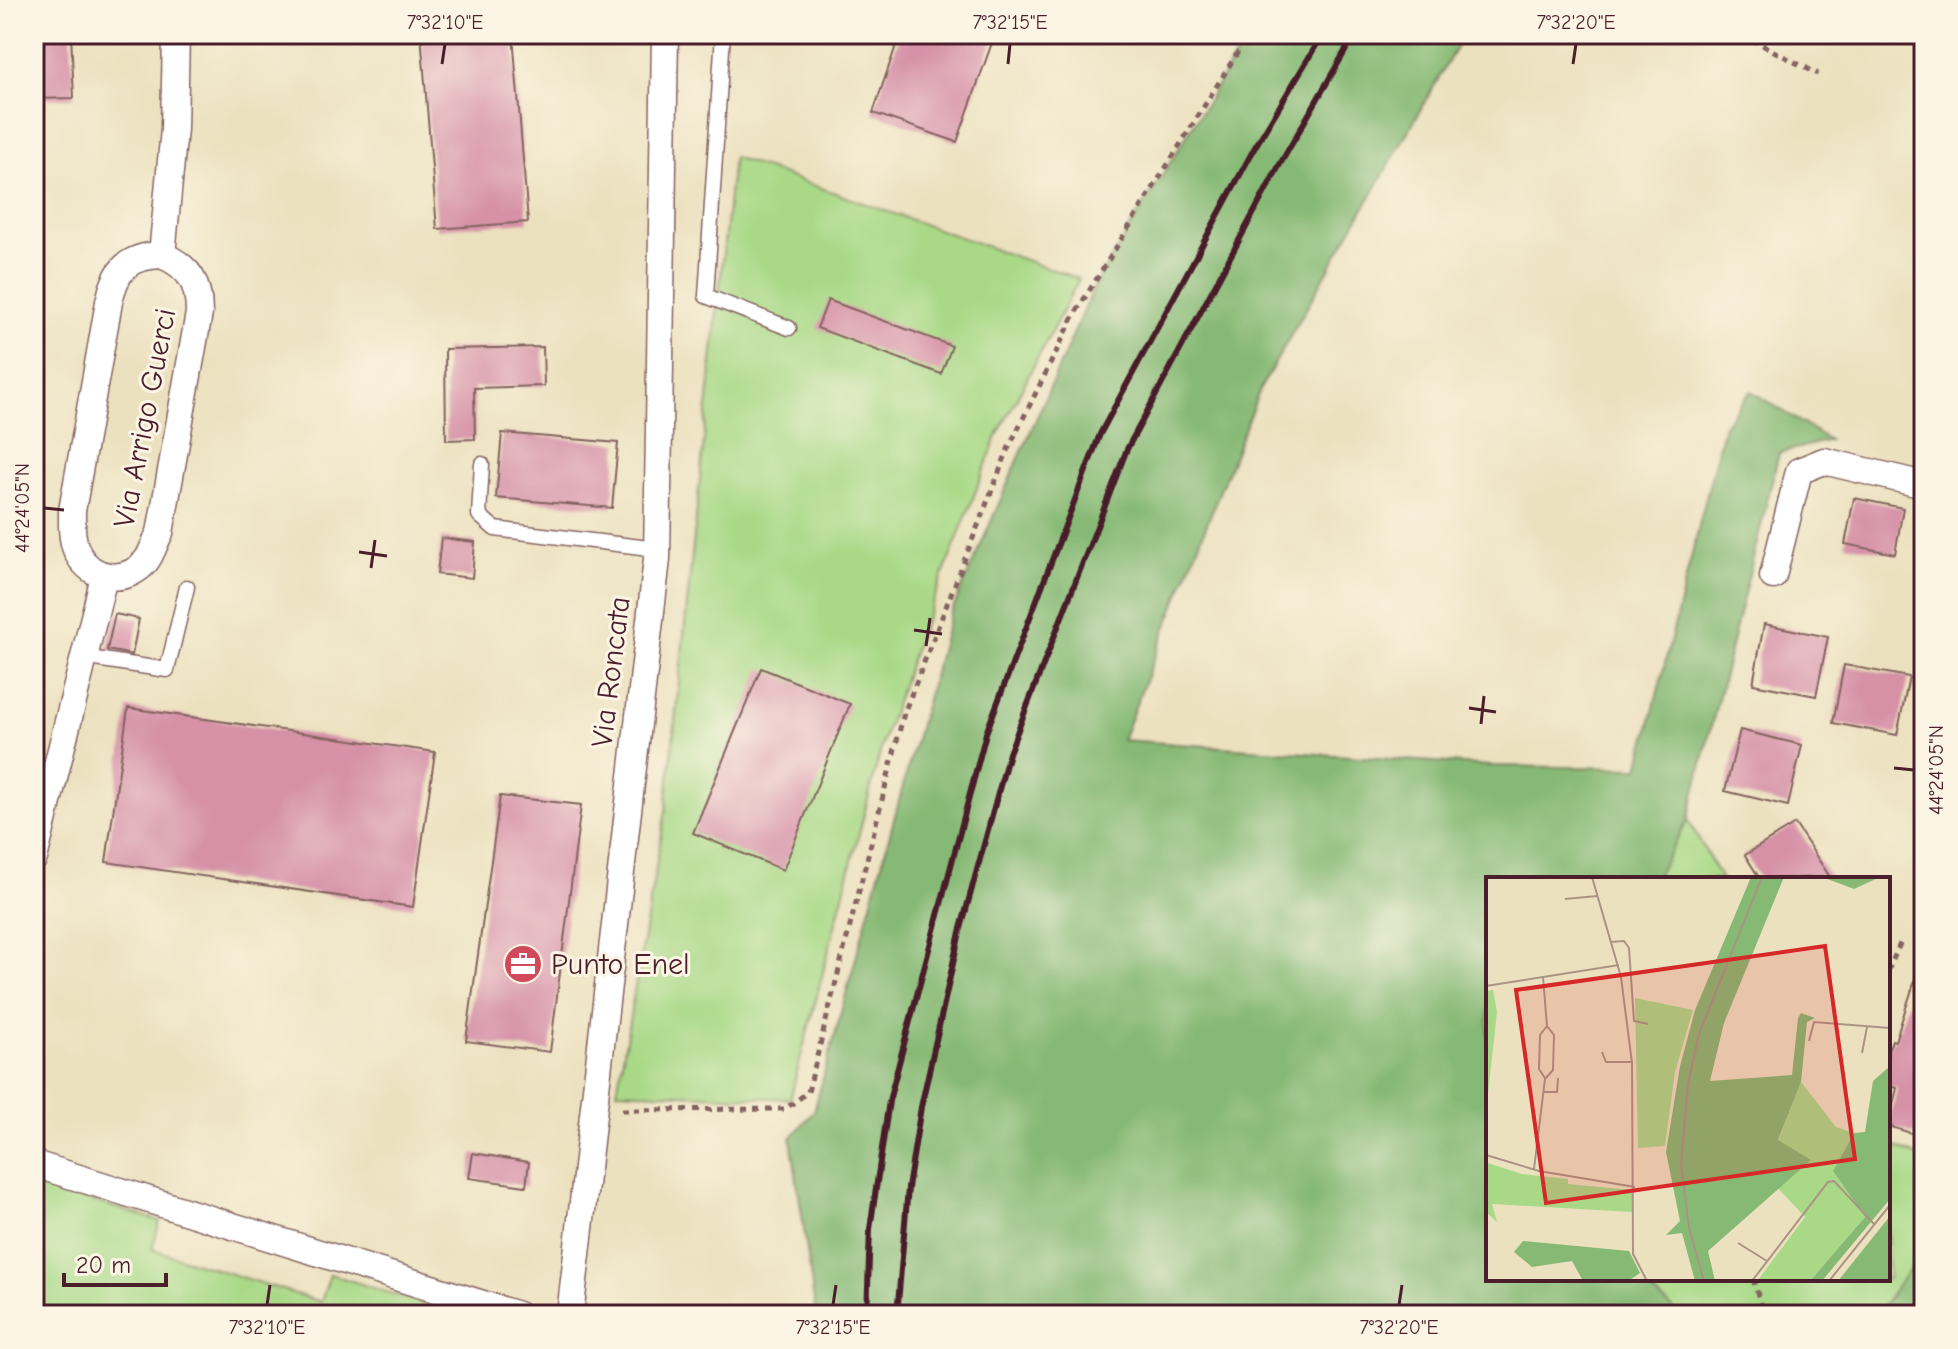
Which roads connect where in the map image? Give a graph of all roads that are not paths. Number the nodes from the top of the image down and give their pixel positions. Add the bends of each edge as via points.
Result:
1 (176, 34) edge
2 (665, 34) edge
3 (723, 34) edge
4 (162, 255) junction
5 (789, 328) dead end
6 (482, 464) dead end
7 (1924, 485) edge
8 (657, 549) junction
9 (1773, 576) dead end
10 (104, 577) junction
11 (187, 587) dead end
12 (83, 657) junction
13 (34, 858) edge
14 (34, 1164) edge
15 (518, 1315) edge
16 (570, 1315) edge

1 - 4 street via 174,129
2 - 8 street, Via Roncata
3 - 5 lane via 706,296
4 - 10 street, Via Arrigo Guerci via 144,256 118,273 106,317 72,511 78,554
4 - 10 street, Via Arrigo Guerci via 181,263 199,296 160,533 146,562 123,576
6 - 8 lane via 479,515 495,529
7 - 9 street via 1824,461 1799,471
8 - 16 street, Via Roncata
10 - 12 street
11 - 12 lane via 167,670
12 - 13 street
14 - 15 street

